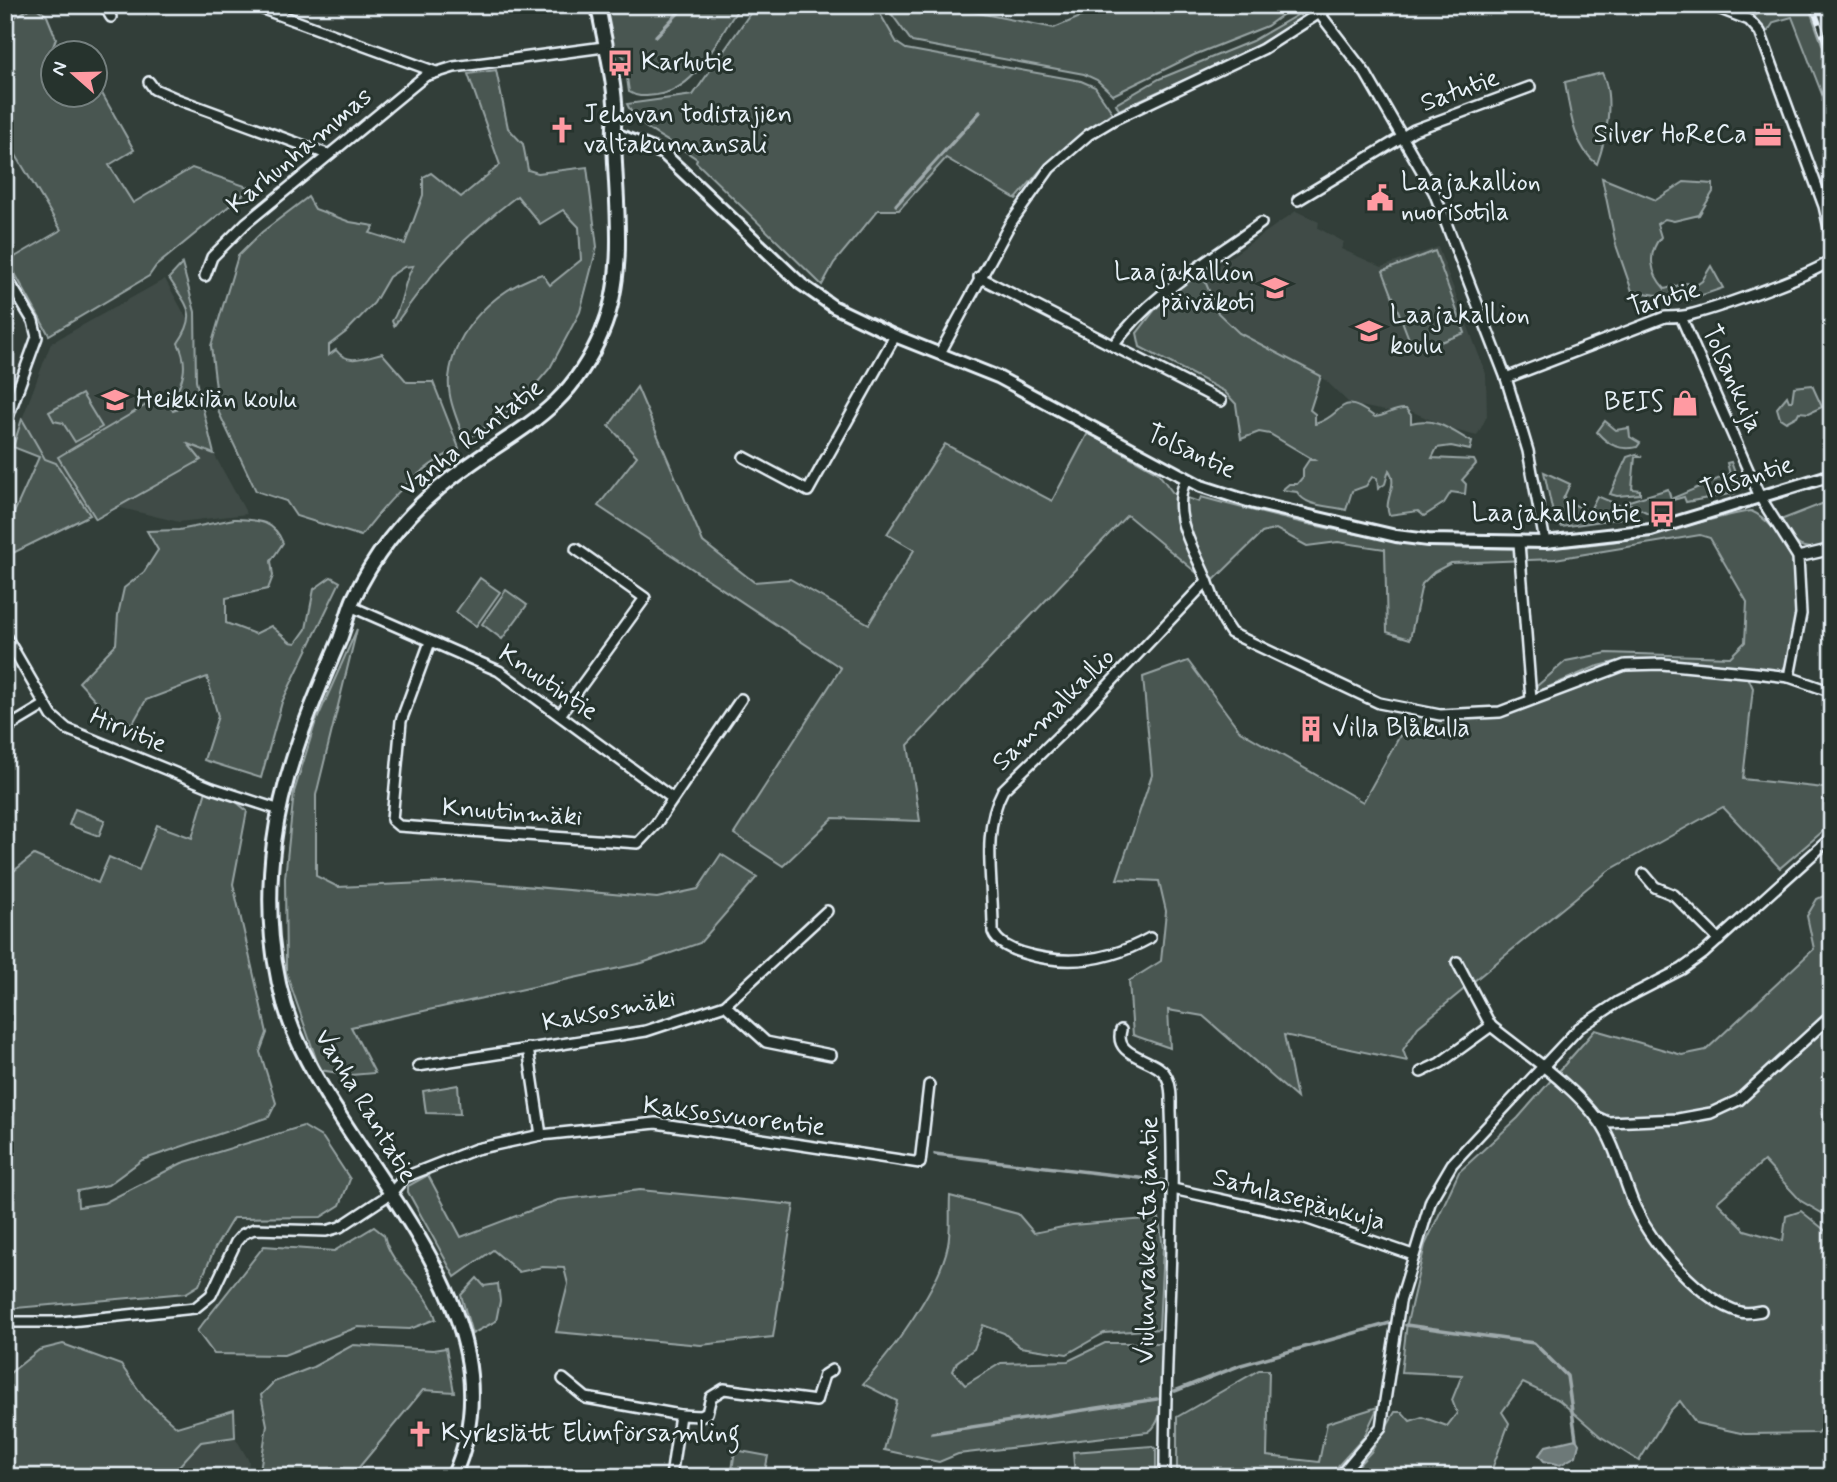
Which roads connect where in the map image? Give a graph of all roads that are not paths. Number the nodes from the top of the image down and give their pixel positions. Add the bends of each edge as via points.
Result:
1 (104, 5) edge
2 (252, 5) edge
3 (598, 5) edge
4 (1313, 5) edge
5 (1332, 5) edge
6 (1710, 5) edge
7 (1320, 14) junction
8 (111, 17) dead end
9 (604, 47) junction
10 (436, 72) junction
11 (149, 82) dead end
12 (1530, 88) dead end
13 (613, 133) junction
14 (1405, 137) junction
15 (327, 155) junction
16 (1298, 200) dead end
17 (1261, 223) dead end
18 (1832, 241) edge
19 (1832, 258) edge
20 (5, 275) edge
21 (205, 276) dead end
22 (979, 277) junction
23 (1681, 317) junction
24 (895, 336) junction
25 (1113, 346) junction
26 (940, 353) junction
27 (1506, 378) junction
28 (1222, 401) dead end
29 (5, 425) edge
30 (744, 457) dead end
31 (1832, 475) edge
32 (1186, 479) junction
33 (1760, 497) junction
34 (1545, 542) junction
35 (1519, 543) junction
36 (576, 549) dead end
37 (1832, 549) edge
38 (1798, 557) junction
39 (1207, 581) junction
40 (350, 606) junction
41 (5, 635) edge
42 (430, 642) junction
43 (1789, 677) junction
44 (1832, 692) edge
45 (741, 699) dead end
46 (1531, 699) junction
47 (45, 705) junction
48 (560, 715) junction
49 (5, 729) edge
50 (672, 797) junction
51 (280, 810) junction
52 (1832, 837) edge
53 (1643, 874) dead end
54 (827, 911) dead end
55 (1150, 938) dead end
56 (1719, 940) junction
57 (1457, 962) dead end
58 (725, 1005) junction
59 (1832, 1015) edge
60 (1491, 1026) junction
61 (1121, 1030) dead end
62 (528, 1048) junction
63 (831, 1055) dead end
64 (418, 1066) dead end
65 (1545, 1067) junction
66 (1422, 1072) dead end
67 (929, 1085) dead end
68 (1595, 1116) junction
69 (541, 1135) junction
70 (1173, 1189) junction
71 (390, 1194) junction
72 (1413, 1255) junction
73 (1761, 1311) dead end
74 (5, 1322) edge
75 (832, 1370) dead end
76 (563, 1379) dead end
77 (680, 1415) junction
78 (453, 1477) edge
79 (671, 1477) edge
80 (1165, 1477) edge
81 (1339, 1477) edge

1 - 8 street
2 - 10 street
3 - 9 main road, Vanha Rantatie
4 - 7 street
5 - 7 street
6 - 18 street via 1757,26 1824,206
7 - 14 street via 1366,74
7 - 22 street via 1263,49 1088,135 1050,168
9 - 10 street
9 - 13 main road, Vanha Rantatie via 606,103
10 - 15 street, Karhunhammas via 418,80
11 - 15 street via 177,99
12 - 14 street, Satutie
13 - 24 street, Tolsantie via 663,153 817,297
13 - 40 main road, Vanha Rantatie via 616,271 605,324 586,365 535,422 422,503 375,561
14 - 16 street, Satutie
14 - 27 street via 1434,192
15 - 21 street, Karhunhammas via 221,247
17 - 25 street via 1149,307
19 - 23 street, Tarutie via 1819,268
20 - 29 street via 33,321 37,337
22 - 25 street
22 - 26 street
23 - 27 street, Tarutie via 1665,317
23 - 33 street, Tolsankuja
24 - 26 street, Tolsantie
24 - 30 street via 808,491
25 - 28 street
26 - 32 street, Tolsantie via 998,377
27 - 34 street via 1528,451
31 - 33 street, Tolsantie
32 - 35 street, Tolsantie via 1288,513 1384,534
32 - 39 street via 1180,508 1189,548
33 - 34 street, Tolsantie via 1651,530
33 - 38 street, Tolsankuja
34 - 35 street, Tolsantie
35 - 46 street
36 - 48 street via 645,598
37 - 38 street
38 - 43 street via 1801,614
39 - 46 street via 1220,619 1231,633 1379,703 1440,715 1500,712
39 - 55 street, Sammalkallio via 1003,790 995,805 991,833 995,937 1014,950 1066,962 1114,956
40 - 42 street, Knuutintie
40 - 51 main road, Vanha Rantatie via 296,751
41 - 47 street, Hirvitie
42 - 48 street, Knuutintie via 499,671
42 - 50 street, Knuutinmäki via 401,721 392,820 396,825 638,843
43 - 44 street
43 - 46 street via 1662,664 1625,665
45 - 50 street, Knuutinmäki
47 - 49 street
47 - 51 street, Hirvitie via 57,722 82,736
48 - 50 street, Knuutintie
51 - 71 main road, Vanha Rantatie via 270,914 284,1002 305,1057
52 - 56 street
53 - 56 street via 1655,887 1674,895
54 - 58 street, Kaksosmäki
56 - 65 street via 1682,969 1587,1023
57 - 60 street
58 - 62 street, Kaksosmäki via 646,1031
58 - 63 street via 766,1042
59 - 68 street via 1739,1100 1711,1113 1608,1122
60 - 65 street
60 - 66 street
61 - 70 street, Viulunrakentajantie via 1125,1049 1165,1074 1170,1091
62 - 64 street, Kaksosmäki
62 - 69 street, Kaksosmäki
65 - 68 street
65 - 72 street via 1452,1164 1431,1200
67 - 69 street, Kaksosvuorentie via 920,1163 656,1123
68 - 73 street via 1636,1209 1660,1249 1724,1304 1740,1312
69 - 71 street, Kaksosvuorentie via 462,1154 403,1178
70 - 72 street, Satulasepänkuja via 1305,1218
70 - 80 street, Viulunrakentajantie
71 - 74 street, Kaksosvuorentie via 340,1227 326,1231 254,1229 243,1234 211,1295 195,1308 61,1322
71 - 78 main road, Vanha Rantatie via 444,1281 460,1332 471,1403 465,1443
72 - 81 street via 1400,1302 1381,1427
75 - 77 street via 824,1375 816,1401 724,1389 711,1397 707,1413
76 - 77 street via 594,1400
77 - 79 street

